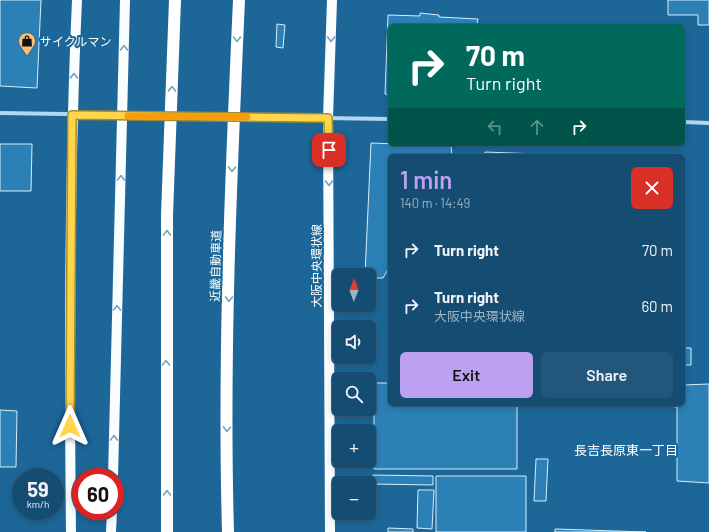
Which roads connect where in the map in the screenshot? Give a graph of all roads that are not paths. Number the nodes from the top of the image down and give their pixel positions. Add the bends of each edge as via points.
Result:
1 (77, 0) edge
2 (125, 0) edge
3 (175, 0) edge
4 (239, 0) edge
5 (332, 0) edge
6 (0, 113) edge
7 (72, 115) junction
8 (328, 118) junction
9 (388, 119) edge
10 (685, 122) edge
11 (709, 122) edge
12 (113, 468) edge
13 (112, 520) edge
14 (71, 532) edge
15 (111, 532) edge
16 (167, 532) edge
17 (228, 532) edge
18 (330, 532) edge

7 -> 1 main road
12 -> 2 main road, bridge
16 -> 3 highway, bridge via 167,215
4 -> 17 highway, 近畿自動車道, bridge via 230,214 226,470
5 -> 8 main road, 大阪中央環状線
6 - 7 street
7 - 8 street
7 - 14 main road
8 - 9 street
8 -> 18 main road, 大阪中央環状線
10 - 11 street
13 - 15 main road

